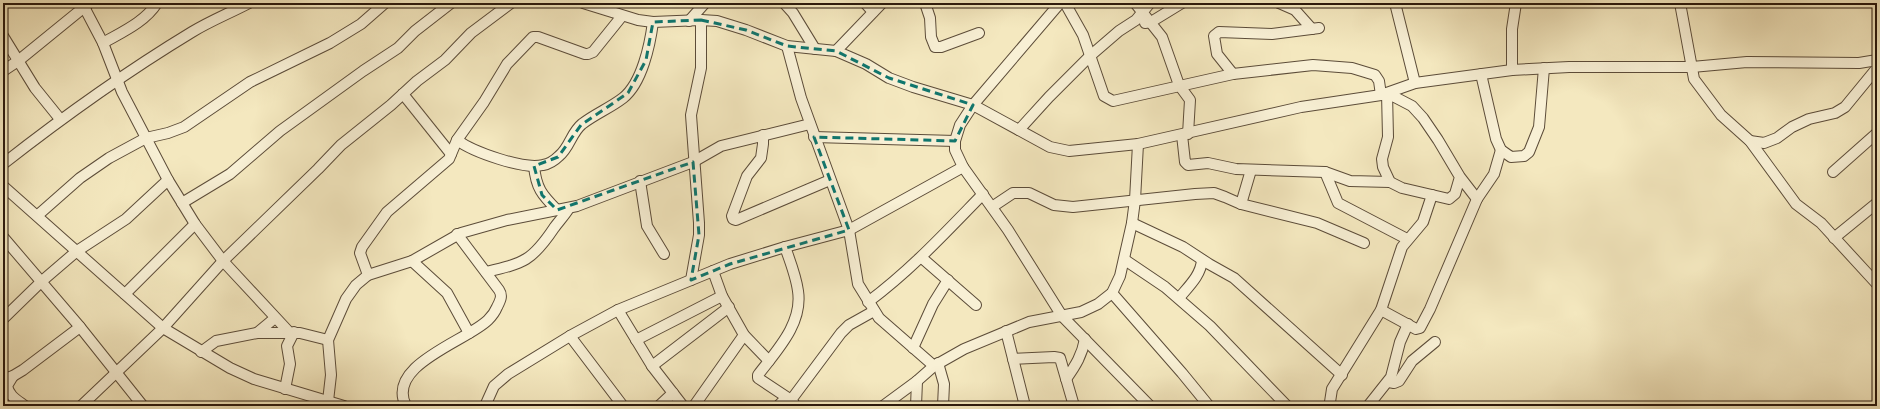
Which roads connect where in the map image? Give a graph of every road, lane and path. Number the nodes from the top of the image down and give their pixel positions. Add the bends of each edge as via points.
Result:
1 (157, 3) edge
2 (249, 3) edge
3 (385, 3) edge
4 (450, 3) edge
5 (511, 3) edge
6 (583, 3) edge
7 (705, 3) edge
8 (784, 3) edge
9 (865, 3) edge
10 (882, 3) edge
11 (925, 3) edge
12 (1060, 3) edge
13 (1065, 3) edge
14 (1135, 3) edge
15 (1150, 3) edge
16 (1182, 3) edge
17 (1279, 3) edge
18 (1395, 3) edge
19 (1516, 3) edge
20 (1680, 3) edge
21 (86, 5) edge
22 (608, 7) edge
23 (873, 12) junction
24 (1143, 13) junction
25 (622, 16) junction
26 (701, 20) junction
27 (689, 21) junction
28 (653, 22) junction
29 (1151, 22) junction
30 (1129, 25) junction
31 (979, 32) dead end
32 (3, 36) edge
33 (103, 43) junction
34 (787, 46) junction
35 (815, 48) junction
36 (836, 51) junction
37 (1090, 56) junction
38 (1877, 60) edge
39 (18, 61) junction
40 (1859, 63) junction
41 (1692, 67) junction
42 (1544, 68) junction
43 (1877, 68) edge
44 (1512, 70) junction
45 (3, 71) edge
46 (1233, 74) junction
47 (1481, 74) junction
48 (117, 81) junction
49 (1415, 83) junction
50 (1179, 85) junction
51 (403, 94) junction
52 (1384, 94) junction
53 (973, 105) junction
54 (60, 119) junction
55 (810, 124) junction
56 (1020, 130) junction
57 (1877, 133) edge
58 (1185, 134) junction
59 (763, 135) junction
60 (814, 137) junction
61 (146, 138) junction
62 (457, 140) junction
63 (955, 141) junction
64 (1750, 141) junction
65 (1138, 144) junction
66 (1501, 150) junction
67 (451, 154) junction
68 (693, 162) junction
69 (3, 164) edge
70 (534, 166) junction
71 (963, 167) junction
72 (1251, 170) junction
73 (1325, 172) junction
74 (1833, 172) dead end
75 (1460, 177) junction
76 (168, 180) junction
77 (830, 180) junction
78 (640, 181) junction
79 (1390, 182) junction
80 (3, 186) edge
81 (983, 194) junction
82 (1432, 195) junction
83 (1477, 199) junction
84 (1135, 200) junction
85 (182, 203) junction
86 (1877, 203) edge
87 (1241, 204) junction
88 (992, 207) junction
89 (569, 208) junction
90 (557, 210) junction
91 (38, 215) junction
92 (1132, 223) junction
93 (195, 224) junction
94 (849, 230) junction
95 (457, 234) junction
96 (3, 238) edge
97 (1834, 238) junction
98 (1407, 239) junction
99 (1364, 243) dead end
100 (785, 247) junction
101 (77, 251) junction
102 (664, 254) dead end
103 (922, 258) junction
104 (1125, 260) junction
105 (223, 261) junction
106 (412, 261) junction
107 (1204, 264) junction
108 (713, 271) junction
109 (486, 272) junction
110 (368, 275) junction
111 (691, 280) junction
112 (948, 280) junction
113 (42, 281) junction
114 (1877, 284) edge
115 (1112, 292) junction
116 (125, 294) junction
117 (722, 296) junction
118 (1179, 298) junction
119 (976, 304) dead end
120 (871, 306) junction
121 (729, 307) junction
122 (618, 310) junction
123 (1382, 310) junction
124 (1062, 316) junction
125 (275, 318) junction
126 (3, 319) edge
127 (1408, 324) junction
128 (80, 327) junction
129 (163, 328) junction
130 (1006, 331) junction
131 (291, 332) junction
132 (257, 333) junction
133 (469, 333) junction
134 (744, 335) junction
135 (570, 336) junction
136 (1085, 339) junction
137 (328, 340) junction
138 (636, 340) junction
139 (1435, 342) dead end
140 (913, 348) junction
141 (201, 352) junction
142 (1013, 359) junction
143 (768, 361) junction
144 (936, 364) junction
145 (652, 366) junction
146 (116, 372) junction
147 (1342, 375) junction
148 (8, 378) edge
149 (1066, 379) junction
150 (918, 381) junction
151 (1388, 382) junction
152 (285, 389) junction
153 (673, 393) junction
154 (328, 401) junction
155 (791, 402) edge
156 (138, 404) edge
157 (1329, 405) edge
158 (24, 406) edge
159 (81, 406) edge
160 (344, 406) edge
161 (406, 406) edge
162 (485, 406) edge
163 (623, 406) edge
164 (659, 406) edge
165 (683, 406) edge
166 (694, 406) edge
167 (778, 406) edge
168 (883, 406) edge
169 (916, 406) edge
170 (943, 406) edge
171 (1026, 406) edge
172 (1074, 406) edge
173 (1150, 406) edge
174 (1208, 406) edge
175 (1288, 406) edge
176 (1368, 406) edge

1 - 33 street via 142,20
2 - 48 street via 193,32
3 - 61 street via 361,24 330,43 250,82 184,127
4 - 85 street via 398,48 280,131 230,174
5 - 51 street via 470,33 445,60
6 - 22 street
7 - 27 street
8 - 35 street
9 - 23 street
10 - 23 street
11 - 31 street via 930,18 930,37 935,47
12 - 53 street
13 - 37 street via 1083,35
14 - 24 street
15 - 24 street
16 - 29 street
17 - 46 street via 1295,10 1316,28 1272,34 1219,32 1214,36 1215,50
18 - 49 street
19 - 44 street via 1512,29
20 - 41 street
21 - 33 street
21 - 39 street
22 - 25 street
23 - 36 street
24 - 29 street
24 - 30 street
25 - 28 street
25 - 62 street via 593,52 588,54 533,37 510,60
26 - 27 street
26 - 34 street via 717,21
26 - 68 street via 701,68 691,115
27 - 28 street
28 - 70 street via 646,60 628,93 581,125 558,157 543,165
29 - 30 street
29 - 50 street via 1162,37
30 - 37 street via 1118,31
32 - 39 street
33 - 48 street
34 - 35 street
34 - 55 street
35 - 36 street
36 - 53 street via 866,64 889,78
37 - 50 street via 1104,96 1113,101
37 - 56 street
38 - 40 street
39 - 45 street
39 - 54 street via 35,88
40 - 41 street via 1747,62
40 - 43 street
41 - 42 street
41 - 64 street via 1694,79 1721,115
42 - 44 street
42 - 66 street via 1539,127 1529,152 1524,156 1511,157
43 - 64 street via 1845,107 1836,114 1810,119 1764,143
44 - 47 street
46 - 50 street
46 - 52 street via 1312,66 1352,68 1375,75
47 - 49 street
47 - 66 street via 1496,139
48 - 54 street
48 - 61 street
49 - 52 street
50 - 58 street via 1190,100
51 - 67 street
51 - 105 street via 341,145
52 - 58 street via 1301,108
52 - 75 street via 1412,106 1423,118
52 - 79 street via 1388,137 1382,159
53 - 56 street
53 - 63 street via 960,125
54 - 69 street
55 - 59 street
55 - 60 street
56 - 65 street via 1050,147 1069,151
57 - 74 street
58 - 65 street
58 - 72 street via 1185,164 1208,163
59 - 68 street via 721,146
59 - 77 street via 761,158 747,176 733,219 736,220
60 - 63 street
60 - 77 street
61 - 76 street
61 - 91 street via 80,178
62 - 67 street
62 - 70 street via 496,159
63 - 71 street via 955,150
64 - 97 street via 1796,204 1821,223
65 - 84 street
66 - 83 street via 1494,174
67 - 110 street via 449,159 387,212 362,247 360,253
68 - 78 street
68 - 111 street via 699,235
70 - 90 street via 539,190
71 - 81 street
71 - 94 street
72 - 73 street
72 - 87 street
73 - 79 street via 1350,181
73 - 98 street via 1338,203
75 - 82 street via 1452,198
75 - 83 street
76 - 85 street
76 - 101 street via 126,220
77 - 94 street
78 - 89 street
78 - 102 street via 647,226
79 - 82 street via 1402,188
80 - 91 street
81 - 88 street
81 - 103 street
82 - 98 street via 1423,222
83 - 127 street via 1420,328 1416,329
84 - 87 street via 1214,193
84 - 88 street via 1062,207 1029,193 1014,193
84 - 92 street
85 - 93 street
86 - 97 street
87 - 99 street via 1317,224
88 - 124 street
89 - 90 street
89 - 109 street via 545,243 530,258
90 - 95 street
91 - 101 street
92 - 104 street
92 - 107 street via 1159,235
93 - 105 street
93 - 116 street
94 - 100 street
94 - 120 street via 858,284
95 - 106 street
95 - 109 street
96 - 113 street
97 - 114 street
98 - 123 street via 1402,247
100 - 108 street
100 - 143 street via 796,281 798,302 787,337
101 - 113 street
101 - 116 street
103 - 112 street
103 - 120 street
104 - 115 street
104 - 118 street
105 - 125 street
105 - 129 street
106 - 110 street
106 - 133 street via 447,292
107 - 118 street
107 - 147 street via 1234,278
108 - 111 street
108 - 117 street
109 - 133 street via 501,297 490,319
110 - 137 street via 346,298
111 - 122 street
112 - 119 street
112 - 140 street via 933,304
113 - 126 street
113 - 128 street
115 - 124 street via 1098,304 1081,312
115 - 174 street
116 - 129 street
117 - 121 street
117 - 138 street
118 - 175 street
120 - 140 street via 879,318
120 - 155 street via 840,333
121 - 134 street
121 - 145 street
122 - 135 street
122 - 138 street
123 - 127 street
123 - 147 street
124 - 130 street via 1029,322
124 - 136 street
125 - 131 street
125 - 132 street
127 - 151 street
128 - 146 street
128 - 148 street
129 - 141 street
129 - 146 street
130 - 142 street
130 - 144 street
131 - 132 street
131 - 137 street via 310,334
131 - 152 street via 287,346 290,364
132 - 141 street via 216,341
133 - 161 street via 437,351 407,378 402,394
134 - 143 street
134 - 166 street
135 - 162 street via 508,374 494,386
135 - 163 street
136 - 149 street via 1078,363
136 - 173 street
137 - 154 street via 332,375
138 - 145 street
139 - 151 street via 1412,361 1398,382
140 - 144 street
141 - 152 street via 254,379
142 - 149 street via 1058,357
142 - 171 street
143 - 155 street via 758,378
144 - 150 street
144 - 170 street via 944,384
145 - 153 street
146 - 156 street
146 - 159 street
147 - 157 street via 1332,389
148 - 158 street via 8,390
149 - 172 street
150 - 168 street
150 - 169 street
151 - 176 street
152 - 154 street
153 - 164 street
153 - 165 street
154 - 160 street
155 - 167 street

